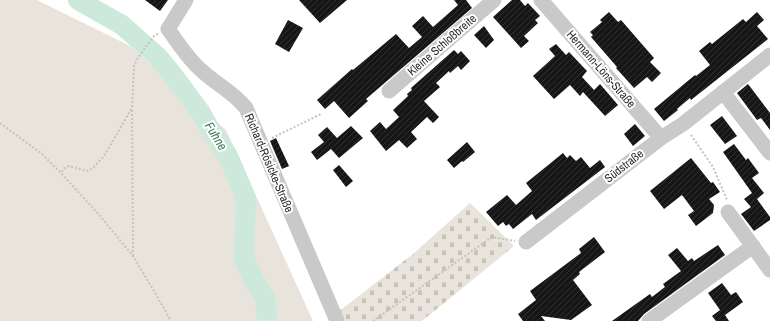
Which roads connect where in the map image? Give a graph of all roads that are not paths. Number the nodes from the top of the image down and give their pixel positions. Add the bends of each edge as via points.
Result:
1 (186, 0) edge
2 (494, 0) edge
3 (541, 0) edge
4 (770, 55) edge
5 (389, 91) dead end
6 (723, 92) junction
7 (661, 138) junction
8 (770, 153) edge
9 (728, 212) road end
10 (526, 242) road end
11 (753, 246) junction
12 (770, 270) edge
13 (337, 321) edge
14 (649, 321) edge

1 - 13 street, Richard-Rösicke-Straße via 168,29 200,69 231,92 246,108
2 - 5 street, Kleine Schloßbreite
3 - 7 street, Hermann-Löns-Straße
4 - 6 street, Südstraße
6 - 7 street, Südstraße
6 - 8 street
7 - 10 street, Südstraße
9 - 11 street
11 - 12 street
11 - 14 street

